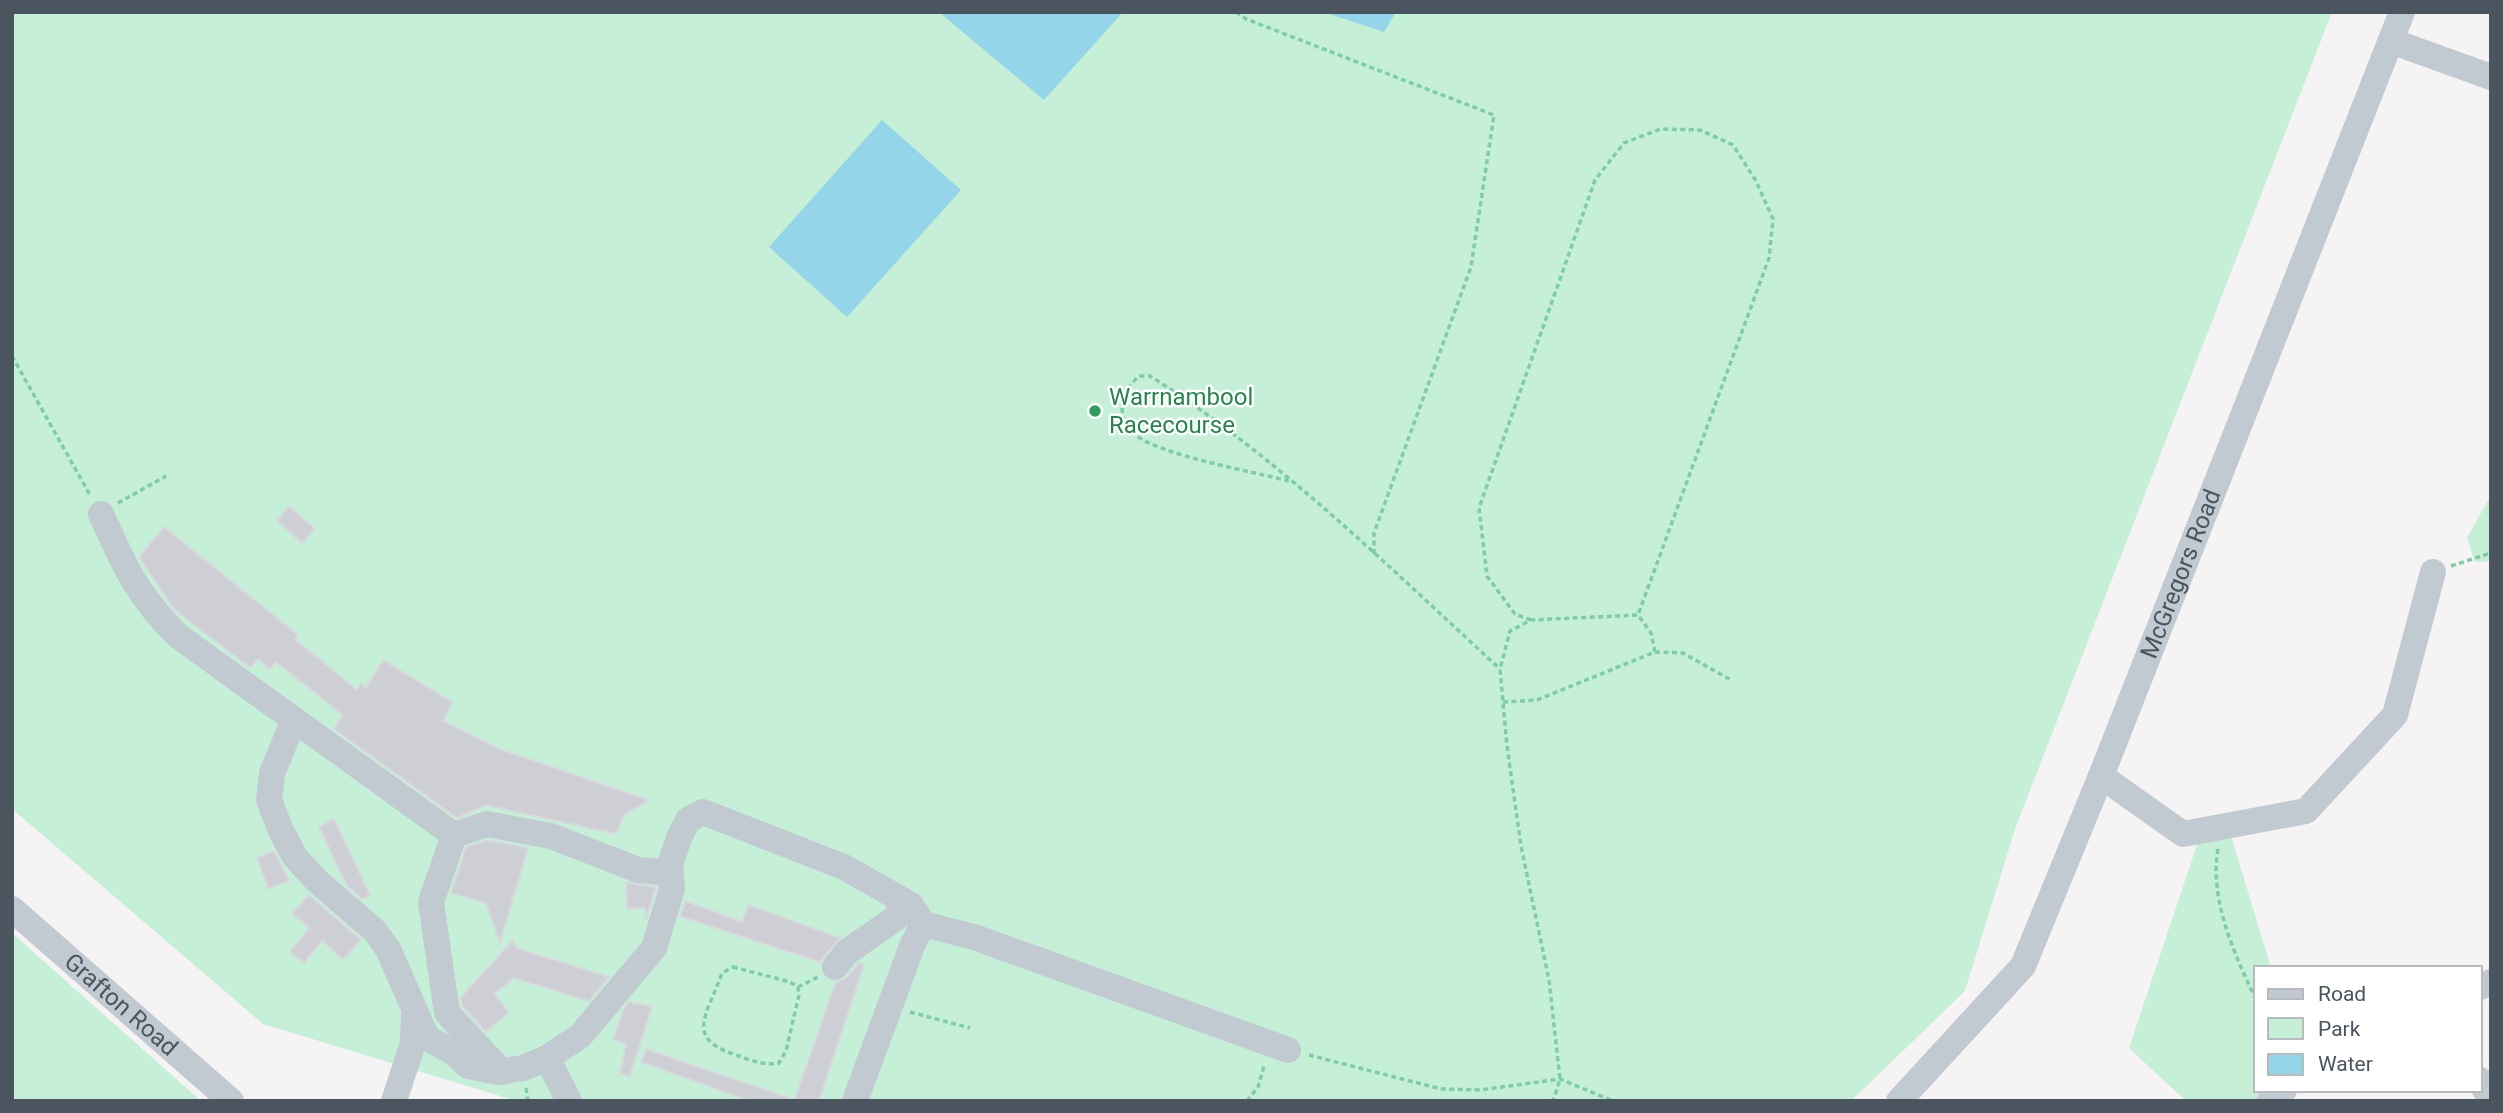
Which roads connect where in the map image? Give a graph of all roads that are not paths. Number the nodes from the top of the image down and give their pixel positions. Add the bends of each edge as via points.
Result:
1 (2402, 12) edge
2 (2391, 41) junction
3 (2491, 77) edge
4 (101, 514) road end
5 (2432, 572) road end
6 (294, 720) junction
7 (2101, 776) junction
8 (454, 835) junction
9 (670, 865) junction
10 (902, 900) junction
11 (12, 909) edge
12 (923, 924) junction
13 (835, 967) dead end
14 (414, 1013) junction
15 (1288, 1050) road end
16 (453, 1052) junction
17 (547, 1058) junction
18 (407, 1061) junction
19 (502, 1072) junction
20 (2482, 1084) edge
21 (231, 1101) edge
22 (394, 1101) edge
23 (569, 1101) edge
24 (855, 1101) edge
25 (1899, 1101) edge
26 (2491, 1101) edge

1 - 2 street, McGregors Road
2 - 3 street
2 - 7 street, McGregors Road
4 - 6 street via 148,606 177,636
5 - 7 street via 2395,715 2306,811 2183,834
6 - 8 street
6 - 14 street via 272,773 269,800 281,831 295,857 388,948
7 - 25 street, McGregors Road via 2023,966
8 - 9 street via 487,824 551,836 638,870 661,872
8 - 19 street via 430,902 447,1013
9 - 10 street via 688,820 703,812 844,867
9 - 17 street via 672,889 654,948 580,1036
10 - 12 street
10 - 13 street via 897,917 847,952
11 - 21 street, Grafton Road
12 - 15 street via 974,937
12 - 24 street
14 - 16 street via 428,1038
14 - 18 street
16 - 18 street via 433,1051
16 - 19 street via 468,1066
17 - 19 street
17 - 23 street
18 - 22 street
20 - 26 street

